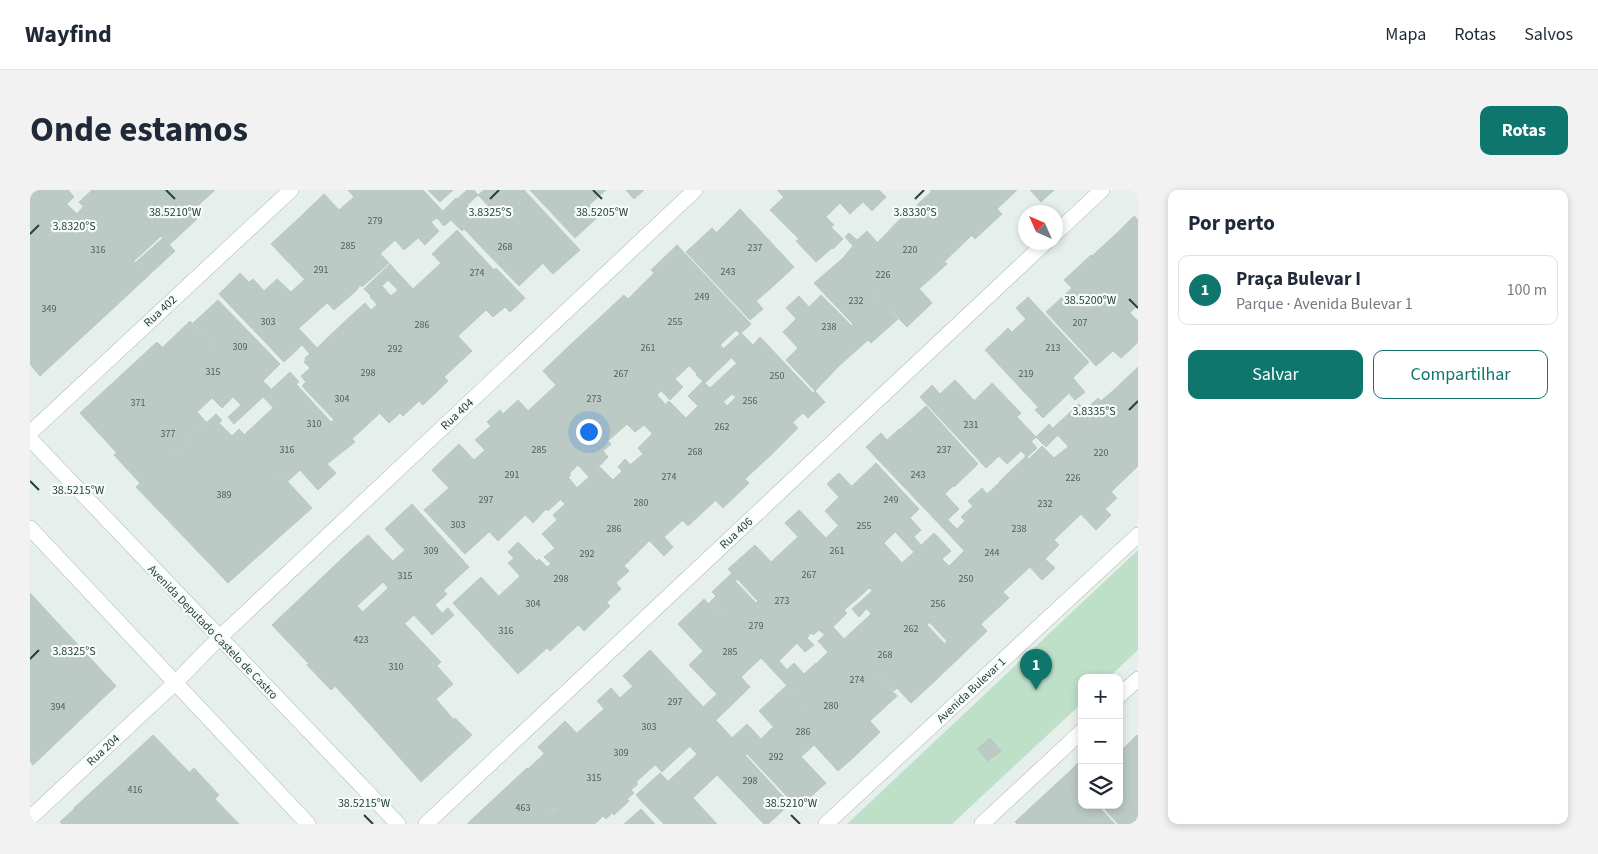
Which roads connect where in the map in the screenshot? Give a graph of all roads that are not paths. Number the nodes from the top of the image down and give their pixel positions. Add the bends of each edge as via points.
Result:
1 (291, 190) edge
2 (695, 190) edge
3 (1102, 190) edge
4 (1063, 226) edge
5 (1037, 250) edge
6 (30, 433) edge
7 (30, 439) edge
8 (30, 528) edge
9 (1138, 535) edge
10 (219, 638) junction
11 (1138, 679) edge
12 (176, 682) junction
13 (1123, 692) edge
14 (1078, 735) edge
15 (30, 818) edge
16 (308, 824) edge
17 (398, 824) edge
18 (426, 824) edge
19 (826, 824) edge
20 (982, 824) edge

1 - 6 street, Rua 402
2 - 10 street, Rua 404
3 - 4 street
5 - 18 street, Rua 406
7 - 10 street, Avenida Deputado Castelo de Castro
8 - 12 street
9 - 19 street, Avenida Bulevar 1
10 - 12 street, Rua 404
10 - 17 street, Avenida Deputado Castelo de Castro
11 - 13 street
12 - 15 street, Rua 204
12 - 16 street
14 - 20 street

